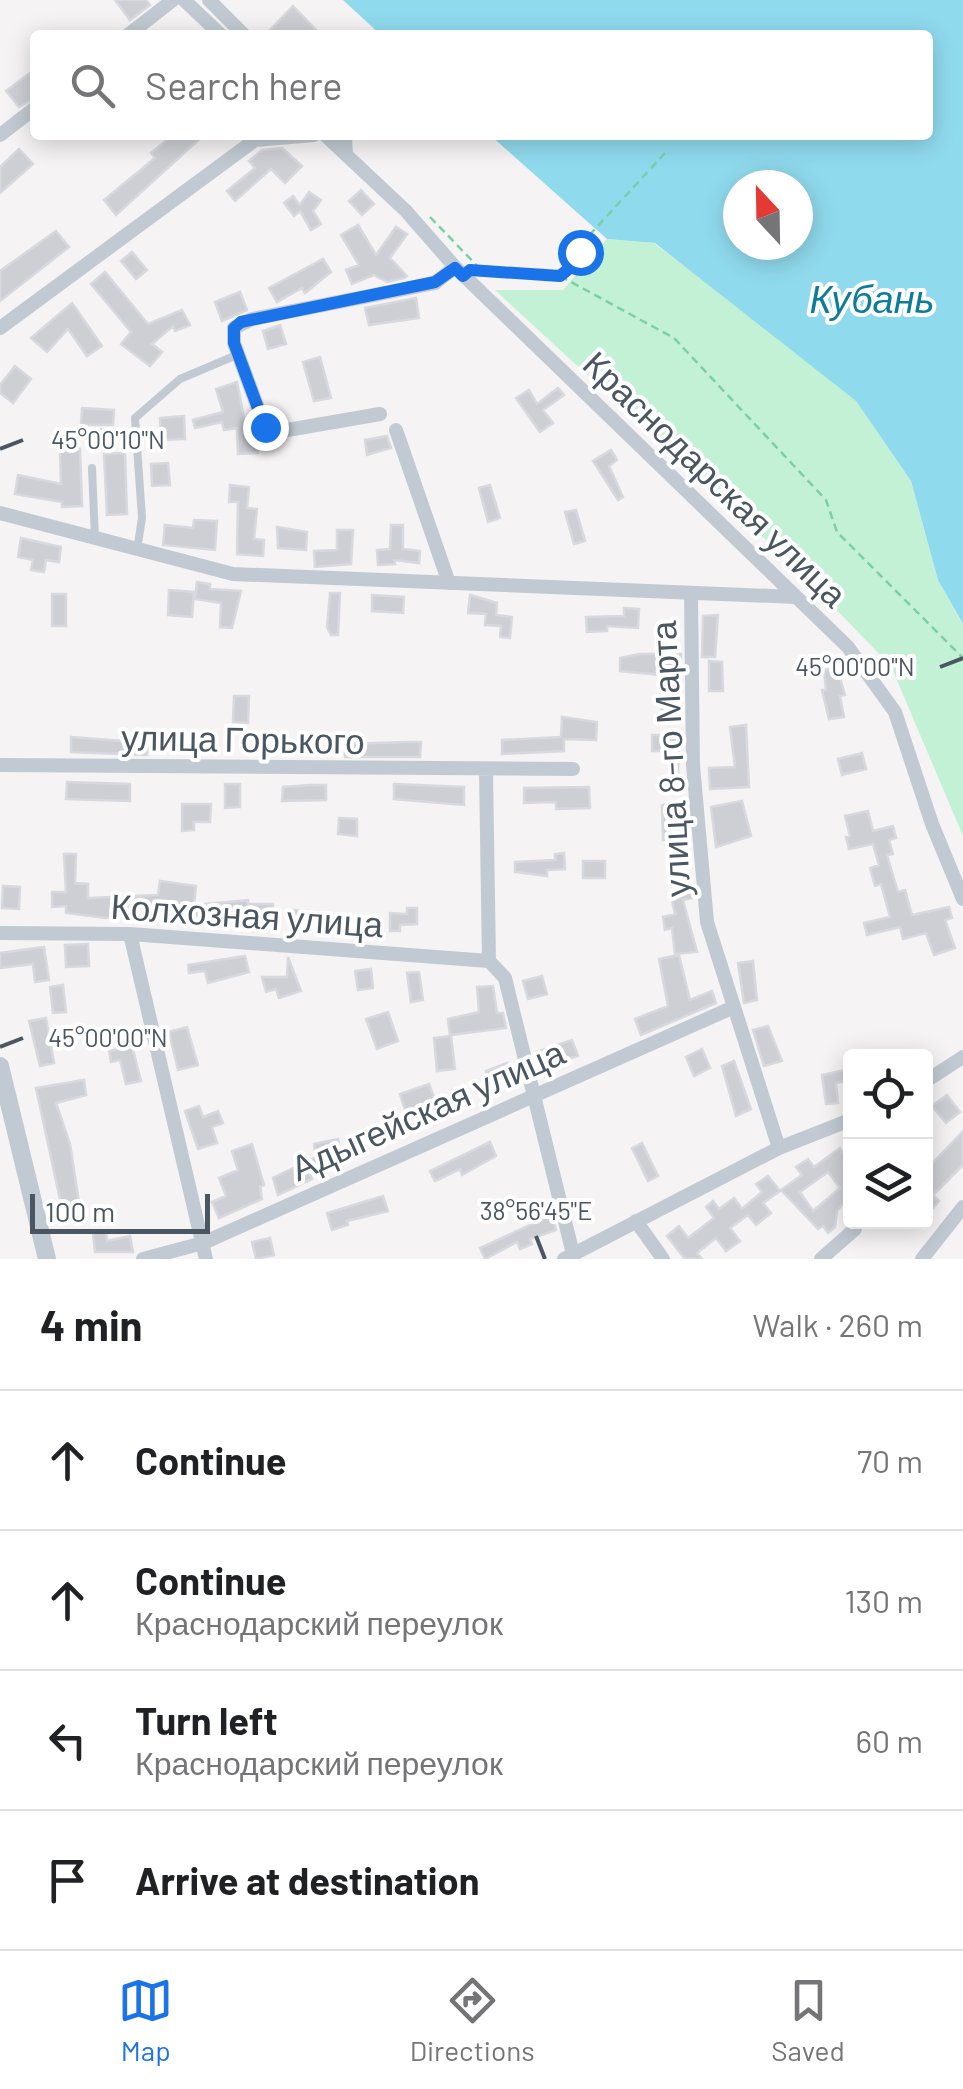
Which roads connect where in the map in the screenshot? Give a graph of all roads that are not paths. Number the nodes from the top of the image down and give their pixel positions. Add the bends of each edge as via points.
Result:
1 (173, 0) edge
2 (184, 0) edge
3 (209, 0) edge
4 (134, 30) edge
5 (216, 30) edge
6 (239, 30) edge
7 (30, 112) edge
8 (0, 136) edge
9 (254, 140) edge
10 (330, 140) edge
11 (344, 140) edge
12 (346, 155) junction
13 (459, 272) junction
14 (0, 328) edge
15 (239, 354) junction
16 (380, 414) dead end
17 (396, 430) dead end
18 (82, 432) dead end
19 (136, 432) junction
20 (92, 468) dead end
21 (0, 513) edge
22 (95, 538) junction
23 (137, 550) junction
24 (449, 583) junction
25 (691, 596) junction
26 (796, 596) junction
27 (0, 765) edge
28 (573, 769) dead end
29 (486, 771) junction
30 (963, 898) edge
31 (0, 933) edge
32 (130, 934) junction
33 (489, 961) junction
34 (734, 1007) junction
35 (963, 1057) edge
36 (0, 1066) edge
37 (933, 1077) edge
38 (535, 1093) junction
39 (843, 1123) edge
40 (779, 1148) junction
41 (963, 1207) edge
42 (636, 1221) junction
43 (856, 1229) dead end
44 (205, 1251) edge
45 (568, 1256) edge
46 (47, 1259) edge
47 (143, 1259) edge
48 (663, 1259) edge
49 (821, 1259) edge
50 (922, 1259) edge

1 - 4 street
2 - 5 street
3 - 6 street
7 - 8 street
9 - 14 street
10 - 12 street, Краснодарская улица
11 - 12 street
12 - 13 street, Краснодарская улица
13 - 15 street via 241,322 233,334
13 - 26 street, Краснодарская улица
15 - 16 street via 265,427 276,432
15 - 19 lane via 180,379 135,418
17 - 24 street
18 - 19 lane
19 - 23 lane via 142,518
20 - 22 lane
21 - 22 street
22 - 23 street
23 - 24 street via 233,574
24 - 25 street
25 - 26 street
25 - 34 street, улица 8-го Марта via 693,765 707,922
26 - 30 street, Краснодарская улица via 848,647 894,712
27 - 29 street, улица Горького
28 - 29 street, улица Горького
29 - 33 street
31 - 32 street, Колхозная улица
32 - 33 street, Колхозная улица
32 - 44 street
33 - 38 street via 505,978
34 - 38 street, Адыгейская улица
34 - 40 street, улица 8-го Марта
35 - 37 street
36 - 46 street
38 - 44 street, Адыгейская улица
38 - 45 street
39 - 40 street
40 - 42 street
41 - 50 street
42 - 45 street
42 - 48 street
43 - 49 street
44 - 47 street, Адыгейская улица

